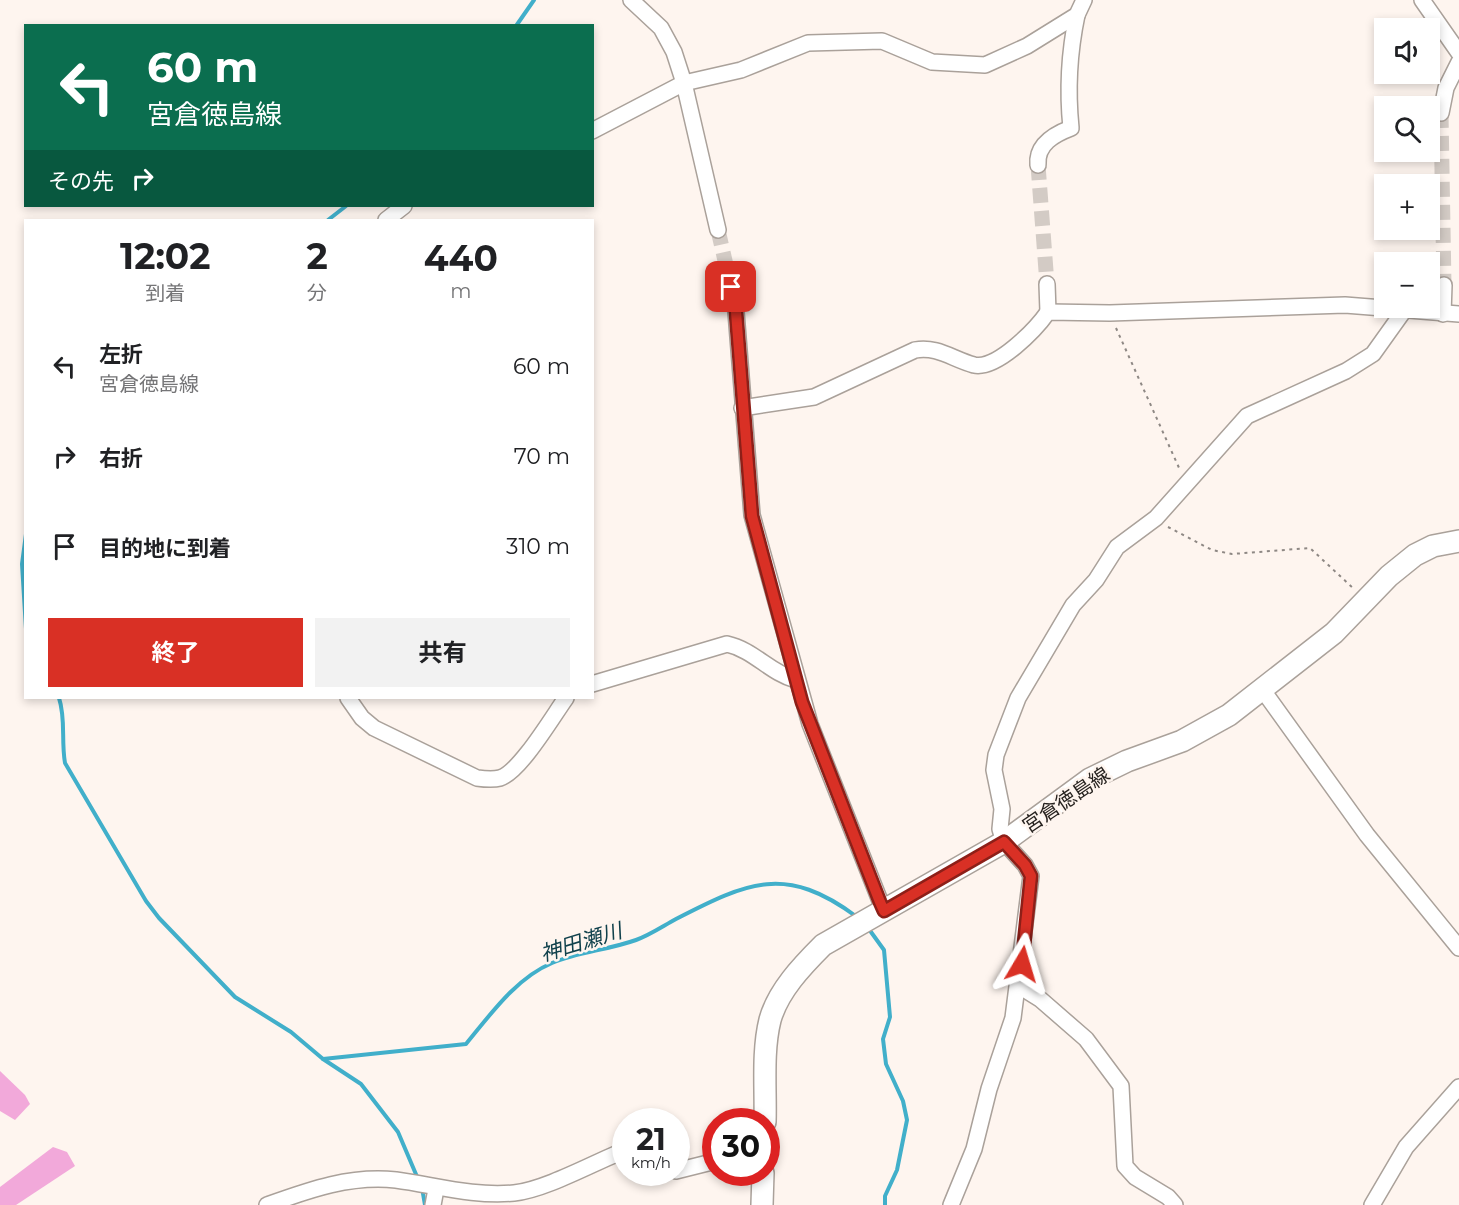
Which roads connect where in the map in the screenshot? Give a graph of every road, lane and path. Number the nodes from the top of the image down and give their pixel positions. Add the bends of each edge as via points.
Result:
1 (631, 0) edge
2 (1084, 0) edge
3 (1422, 0) edge
4 (1077, 15) junction
5 (1459, 53) edge
6 (1459, 62) edge
7 (684, 83) junction
8 (1441, 113) tunnel mouth
9 (594, 131) edge
10 (1038, 165) tunnel mouth
11 (403, 207) edge
12 (388, 219) edge
13 (718, 230) tunnel mouth
14 (1047, 284) tunnel mouth
15 (1444, 285) tunnel mouth
16 (731, 287) tunnel mouth
17 (1374, 308) edge
18 (1048, 312) junction
19 (1110, 313) junction
20 (1440, 314) edge
21 (1443, 314) junction
22 (1459, 314) edge
23 (1399, 318) edge
24 (742, 408) junction
25 (1185, 484) junction
26 (1156, 518) junction
27 (1459, 541) edge
28 (1366, 602) junction
29 (796, 680) junction
30 (594, 683) edge
31 (1262, 689) junction
32 (349, 699) edge
33 (565, 699) edge
34 (1004, 842) junction
35 (884, 911) junction
36 (1459, 948) edge
37 (1019, 986) junction
38 (1459, 1087) edge
39 (765, 1108) edge
40 (612, 1156) edge
41 (763, 1186) edge
42 (436, 1189) junction
43 (267, 1205) edge
44 (433, 1205) edge
45 (762, 1205) edge
46 (951, 1205) edge
47 (1174, 1205) edge
48 (1372, 1205) edge

1 - 7 street via 661,28
2 - 4 street
3 - 5 street
4 - 7 street via 1027,46 985,65 932,62 882,41 819,41 741,70
4 - 10 street via 1069,52 1071,128 1050,136
6 - 8 street via 1446,88
7 - 9 street
7 - 13 street
11 - 12 street
14 - 18 street
15 - 21 street
16 - 24 street
17 - 19 street via 1345,305
18 - 19 street
18 - 24 street via 1033,333 985,365 975,365 942,351 921,349 814,397
19 - 25 path
20 - 21 street
21 - 22 street
23 - 25 street via 1373,354 1346,371 1247,416
24 - 29 street via 752,516
25 - 26 street
26 - 28 path via 1212,550 1232,554 1310,548
26 - 34 street via 1117,548 1096,580 1073,604 1018,698 996,754 994,770
27 - 28 main road, 宮倉徳島線 via 1433,546 1415,555
28 - 31 main road, 宮倉徳島線 via 1334,633
29 - 30 street via 783,677 744,648 728,645
29 - 35 street
31 - 34 main road, 宮倉徳島線 via 1206,729 1090,780
31 - 36 street via 1367,835
32 - 33 street via 374,728 477,778 489,779 502,777 516,766
34 - 35 main road, 宮倉徳島線
34 - 37 street via 1031,876
35 - 39 main road, 宮倉徳島線 via 823,945 780,998 770,1020
37 - 46 street via 974,1149
37 - 47 street via 1086,1038 1121,1086 1125,1166
38 - 48 street via 1406,1147
40 - 42 street via 514,1193
41 - 45 main road
42 - 43 street via 394,1180 338,1182
42 - 44 street

